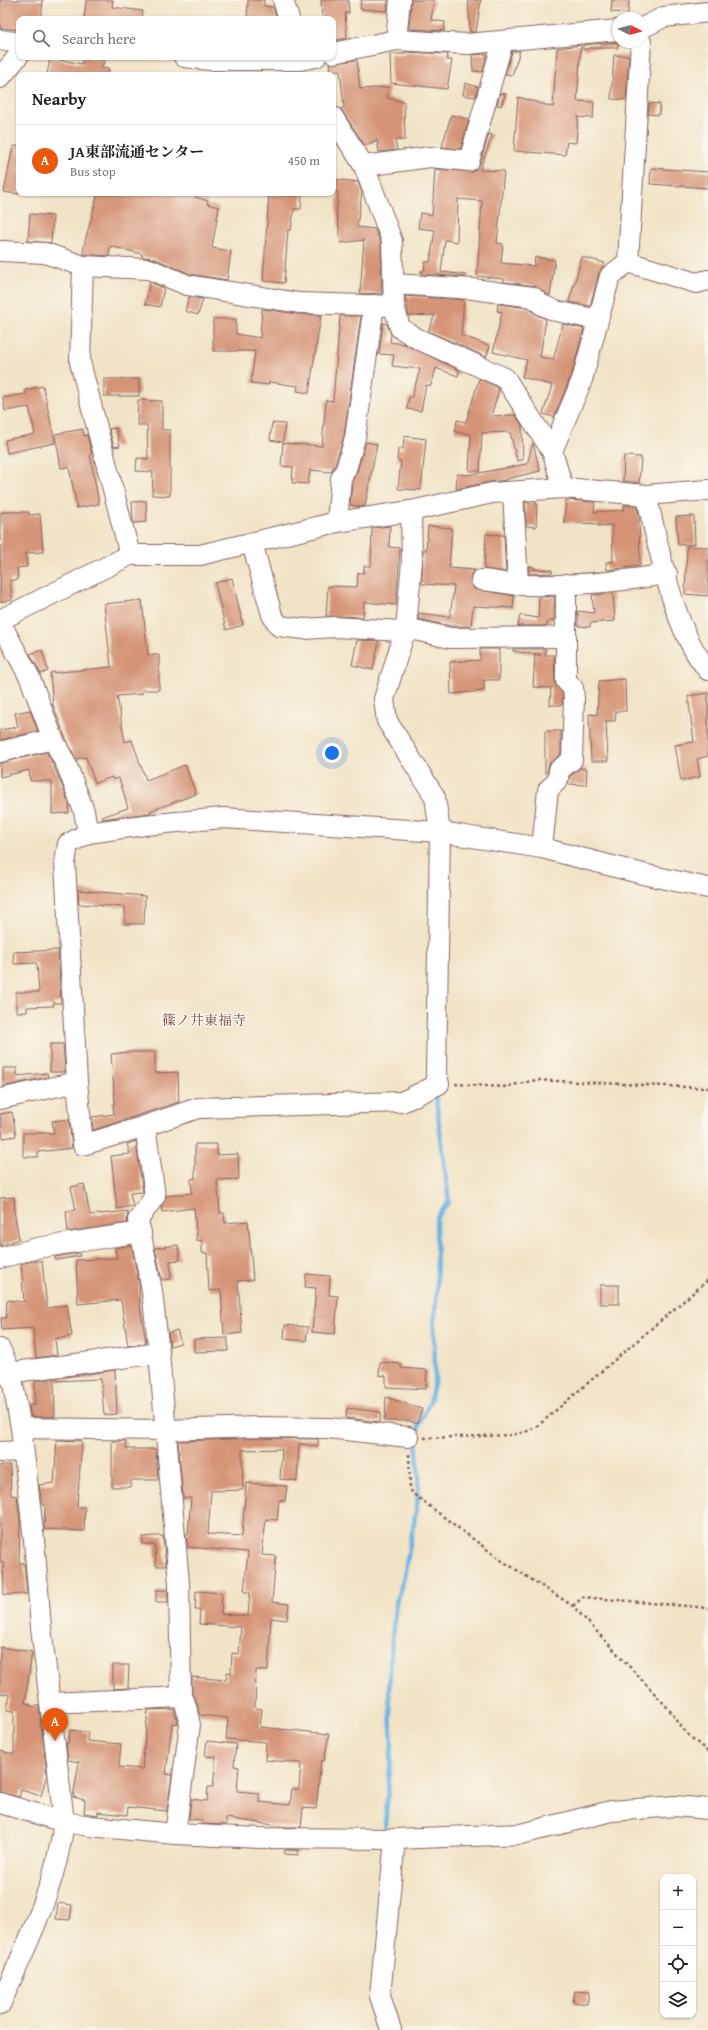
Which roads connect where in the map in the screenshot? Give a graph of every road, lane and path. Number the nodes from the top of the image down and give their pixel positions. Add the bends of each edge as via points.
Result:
1 (283, 0) edge
2 (400, 0) edge
3 (664, 8) edge
4 (708, 12) edge
5 (288, 16) edge
6 (648, 23) edge
7 (612, 31) edge
8 (0, 40) edge
9 (396, 40) junction
10 (503, 41) junction
11 (16, 43) edge
12 (642, 48) edge
13 (336, 52) edge
14 (16, 59) edge
15 (211, 60) edge
16 (306, 62) edge
17 (0, 78) edge
18 (336, 122) edge
19 (364, 166) junction
20 (0, 251) edge
21 (628, 262) junction
22 (83, 266) junction
23 (708, 280) edge
24 (394, 284) junction
25 (374, 305) junction
26 (394, 306) junction
27 (598, 320) junction
28 (552, 451) junction
29 (563, 488) junction
30 (708, 490) edge
31 (513, 492) junction
32 (646, 495) junction
33 (411, 511) junction
34 (336, 522) junction
35 (252, 544) junction
36 (130, 555) junction
37 (667, 574) junction
38 (481, 580) dead end
39 (518, 584) junction
40 (566, 584) junction
41 (0, 621) edge
42 (406, 628) junction
43 (566, 633) junction
44 (707, 668) edge
45 (53, 739) junction
46 (0, 752) edge
47 (440, 832) junction
48 (88, 833) junction
49 (542, 848) junction
50 (708, 888) edge
51 (77, 1082) junction
52 (439, 1084) junction
53 (708, 1088) edge
54 (0, 1099) edge
55 (145, 1126) junction
56 (141, 1232) junction
57 (0, 1258) edge
58 (708, 1280) edge
59 (0, 1348) edge
60 (159, 1353) junction
61 (5, 1374) edge
62 (20, 1428) junction
63 (165, 1430) junction
64 (416, 1437) junction
65 (23, 1451) junction
66 (0, 1452) edge
67 (573, 1606) junction
68 (708, 1608) edge
69 (181, 1697) junction
70 (50, 1703) junction
71 (708, 1752) edge
72 (0, 1803) edge
73 (708, 1809) edge
74 (64, 1822) junction
75 (175, 1834) junction
76 (395, 1839) junction
77 (0, 2005) edge
78 (391, 2030) edge

1 - 5 street
2 - 9 street
3 - 4 street
3 - 6 street
7 - 10 street
8 - 11 street
9 - 10 street via 467,44
9 - 13 street
10 - 19 street via 470,161 430,157
12 - 21 street
14 - 17 street
15 - 16 street
18 - 19 street
19 - 24 street via 392,240
20 - 22 street via 45,253
21 - 23 street via 696,283
21 - 27 street via 610,276
22 - 25 street via 149,269 187,286 299,303
22 - 36 street via 80,362
24 - 26 street
24 - 27 street via 533,297 542,305 556,311
25 - 26 street
25 - 34 street via 355,438 341,478
26 - 28 street via 400,328 418,339 505,378
27 - 28 street via 582,380
28 - 29 street
29 - 31 street
29 - 32 street
30 - 32 street
31 - 33 street via 492,493
31 - 39 street
32 - 37 street
33 - 34 street
33 - 42 street via 412,561
34 - 35 street
35 - 36 street via 200,556
35 - 42 street via 272,615 280,626 400,631
36 - 41 street
37 - 40 street via 631,580
37 - 44 street via 678,616 690,642
38 - 39 street
39 - 40 street
40 - 43 street
41 - 45 street via 30,678
42 - 43 street via 450,638 557,637
42 - 47 street via 384,699 387,721 434,797
43 - 49 street via 566,681 573,688 574,698 572,760 559,770 558,780 548,790
45 - 46 street
45 - 48 street via 84,810
47 - 48 street via 223,818
47 - 49 street
47 - 52 street via 436,1074
48 - 51 street via 68,844 65,863
49 - 50 street
51 - 54 street
51 - 55 street via 83,1145
52 - 53 path via 504,1087 536,1080
52 - 55 street via 402,1102 198,1108
55 - 56 street via 155,1196 138,1220
56 - 57 street via 37,1248
56 - 60 street via 152,1291
58 - 64 path via 540,1424 528,1431 512,1435
59 - 61 street
60 - 61 street
60 - 63 street
61 - 62 street
62 - 63 street
62 - 65 street
63 - 64 street via 328,1428
63 - 69 street via 179,1583
64 - 67 path via 410,1487 412,1493 501,1560
65 - 66 street
65 - 70 street
67 - 68 path via 583,1597
67 - 71 path via 668,1708 686,1733
69 - 70 street
69 - 75 street via 186,1706 190,1726
70 - 74 street
72 - 74 street
73 - 76 street via 675,1806 611,1811 521,1834
74 - 75 street
74 - 77 street via 45,1903
75 - 76 street via 260,1838
76 - 78 street via 380,1996

